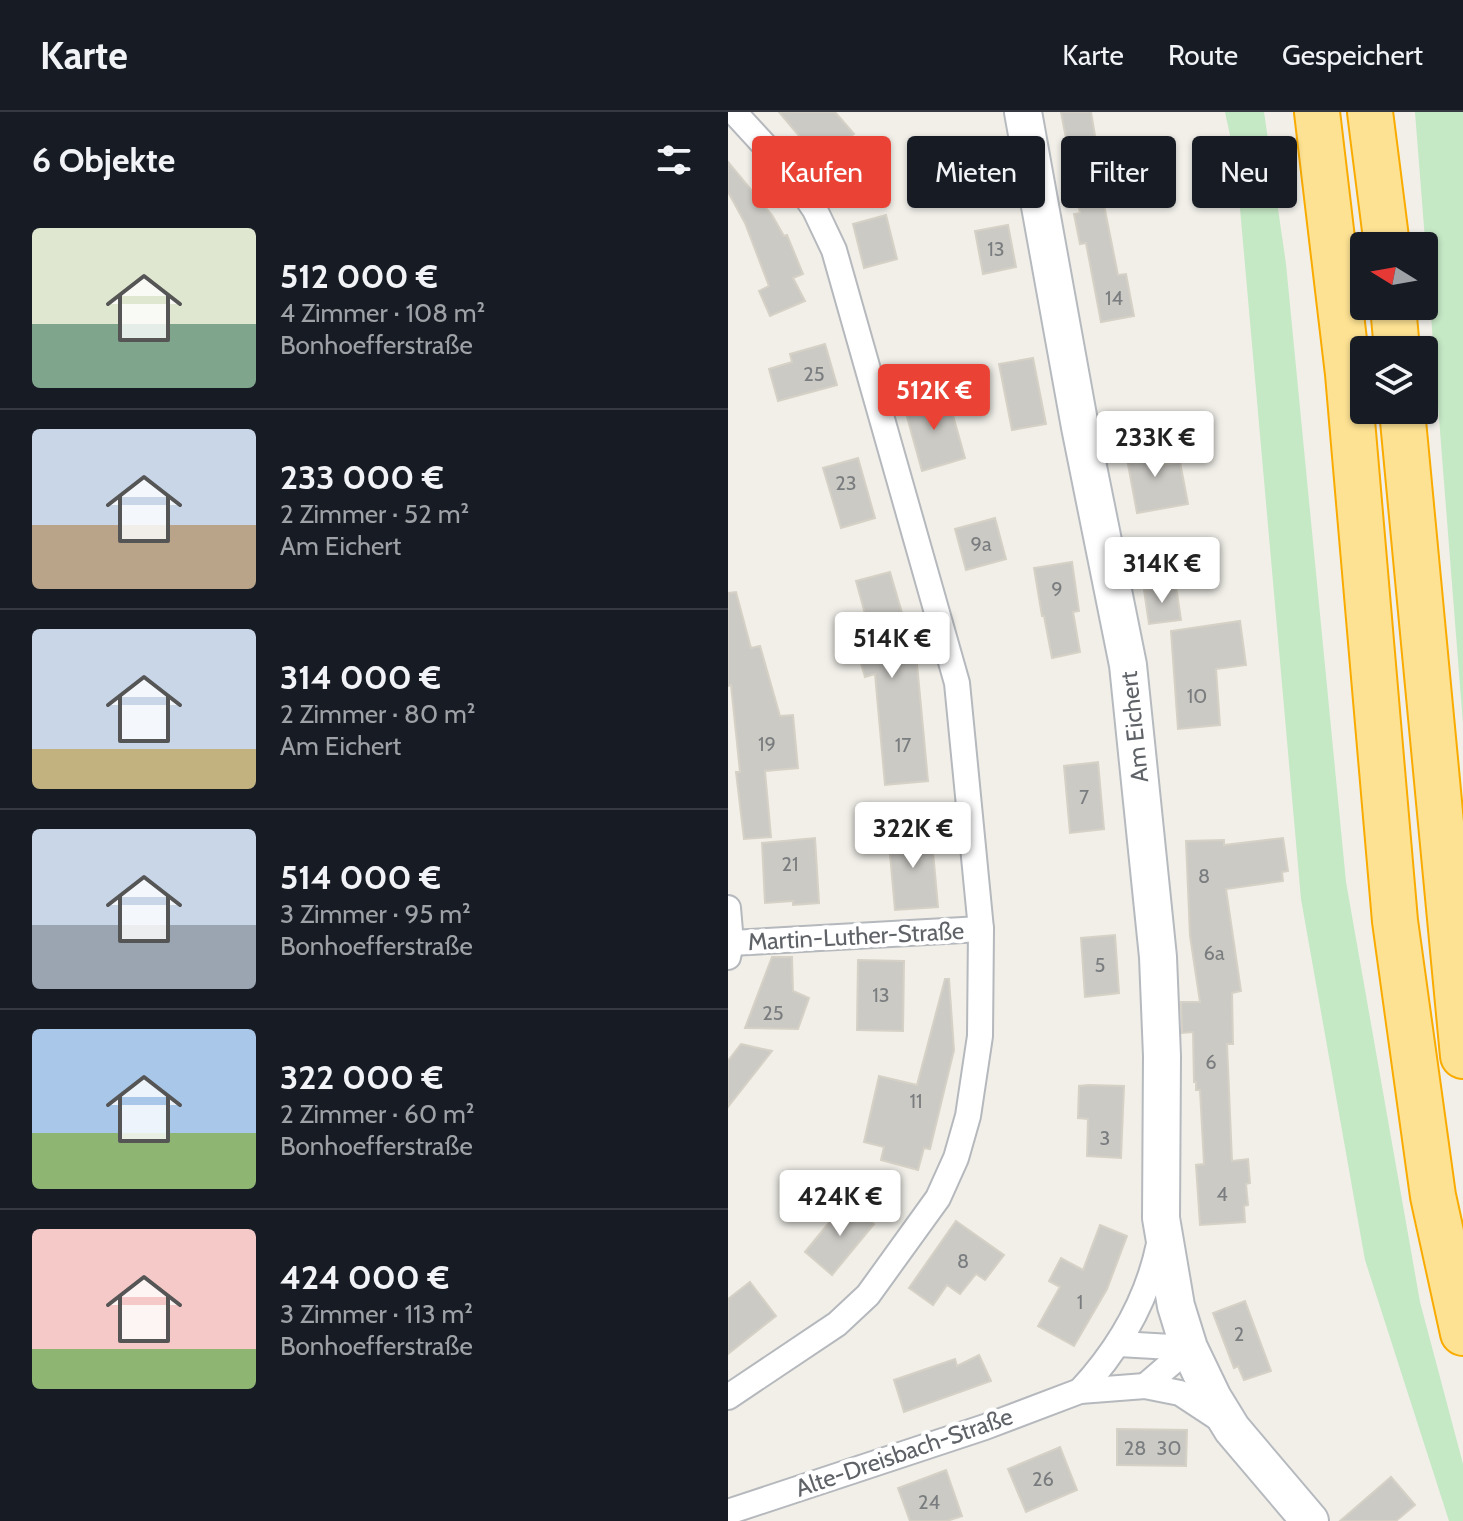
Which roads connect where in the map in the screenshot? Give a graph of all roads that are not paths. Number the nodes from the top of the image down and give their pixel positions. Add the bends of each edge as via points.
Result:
1 (734, 112) edge
2 (1023, 112) edge
3 (1304, 112) edge
4 (1317, 112) edge
5 (1370, 112) edge
6 (1385, 232) edge
7 (1335, 254) junction
8 (1403, 424) edge
9 (728, 908) edge
10 (981, 929) junction
11 (730, 950) edge
12 (1463, 1056) edge
13 (1161, 1218) junction
14 (1463, 1333) edge
15 (1119, 1344) junction
16 (1189, 1348) junction
17 (1145, 1386) junction
18 (1080, 1391) junction
19 (728, 1397) edge
20 (1232, 1429) junction
21 (728, 1512) edge
22 (1310, 1521) edge

1 - 10 street via 790,173 834,250 957,683
2 - 13 street, Am Eichert via 1128,665 1158,957
3 - 7 highway
4 - 7 highway
5 - 6 highway
7 - 14 highway via 1395,921 1433,1196
8 - 12 highway
9 - 11 street, Martin-Luther-Straße
10 - 11 street, Martin-Luther-Straße
10 - 19 street via 980,1036 968,1116 938,1198 868,1295 837,1324
13 - 15 street, Alte-Dreisbach-Straße via 1153,1272
13 - 16 street, Am Eichert
15 - 16 street
15 - 18 street, Alte-Dreisbach-Straße
16 - 17 street
16 - 20 street, Alte-Dreisbach-Straße
17 - 18 street, Alte-Dreisbach-Straße
17 - 20 street, Alte-Dreisbach-Straße via 1180,1393
18 - 21 street, Alte-Dreisbach-Straße
20 - 22 street, Alte-Dreisbach-Straße

